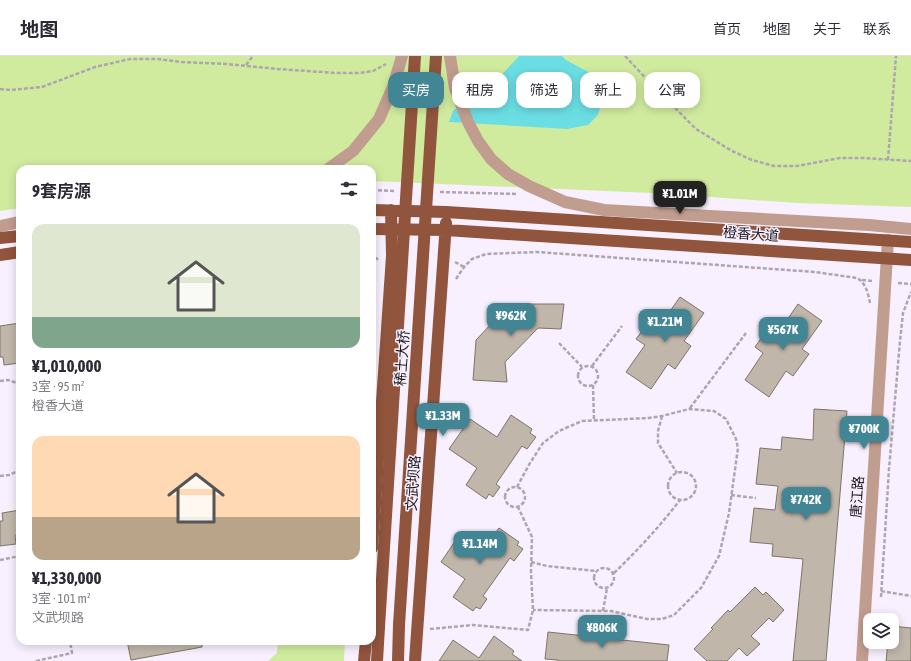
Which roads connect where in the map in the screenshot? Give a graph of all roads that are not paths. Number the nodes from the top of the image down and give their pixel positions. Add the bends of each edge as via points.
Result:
1 (415, 56) edge
2 (436, 56) edge
3 (450, 56) edge
4 (397, 58) edge
5 (334, 165) edge
6 (376, 210) edge
7 (392, 210) junction
8 (446, 212) junction
9 (16, 223) edge
10 (0, 226) edge
11 (376, 229) edge
12 (392, 229) junction
13 (911, 229) edge
14 (446, 230) junction
15 (16, 236) edge
16 (0, 238) edge
17 (888, 240) junction
18 (911, 242) edge
19 (16, 253) edge
20 (0, 255) edge
21 (887, 258) junction
22 (911, 260) edge
23 (376, 491) edge
24 (366, 645) edge
25 (364, 661) edge
26 (377, 661) edge
27 (398, 661) edge
28 (415, 661) edge
29 (862, 661) edge

1 - 26 main road, 稀土大桥, bridge
2 - 27 main road, 稀土大桥, bridge
3 - 13 street, bridge via 455,88 468,122 478,142 491,159 508,174 565,202 604,210
4 - 5 street via 393,87 379,119 353,151
6 - 7 main road, 橙香大道
7 - 8 main road, 橙香大道
7 - 12 main road
8 - 14 main road, 文武坝路
8 - 17 main road, 橙香大道
9 - 10 street
11 - 12 main road, 橙香大道
12 - 14 main road, 橙香大道
12 - 23 main road via 392,264
14 - 21 main road, 橙香大道
14 - 28 main road, 文武坝路
15 - 16 main road
17 - 18 main road, 橙香大道
17 - 21 street, 唐江路
19 - 20 main road
21 - 22 main road, 橙香大道
21 - 29 street, 唐江路
24 - 25 main road

